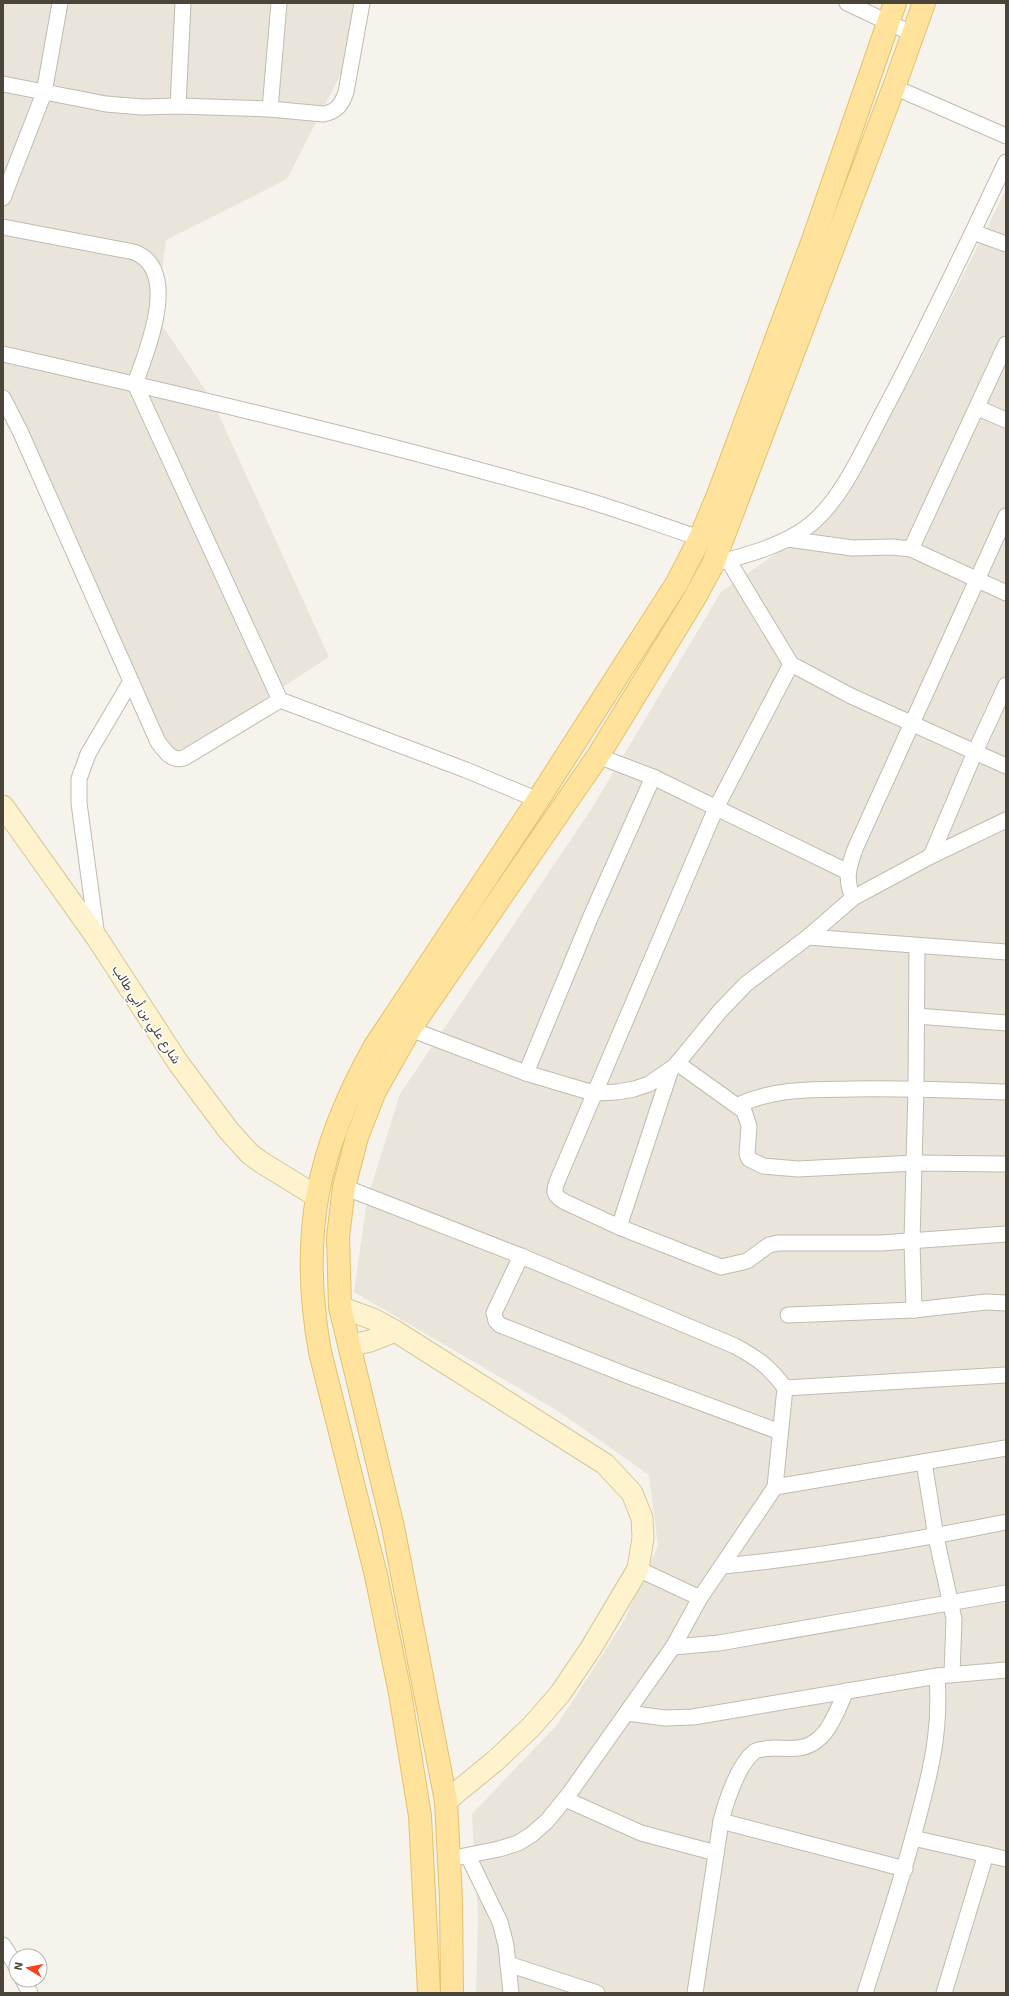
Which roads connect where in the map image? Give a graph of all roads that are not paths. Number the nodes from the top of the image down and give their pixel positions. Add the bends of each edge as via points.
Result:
1 (60, 3) edge
2 (182, 3) edge
3 (280, 3) edge
4 (362, 3) edge
5 (847, 3) edge
6 (924, 3) edge
7 (892, 13) edge
8 (913, 34) junction
9 (3, 84) edge
10 (894, 87) junction
11 (44, 93) junction
12 (178, 106) junction
13 (270, 109) junction
14 (1006, 136) edge
15 (1006, 162) edge
16 (3, 198) edge
17 (3, 227) edge
18 (973, 232) junction
19 (1006, 244) edge
20 (1006, 344) edge
21 (3, 354) edge
22 (135, 384) junction
23 (3, 398) edge
24 (978, 408) junction
25 (1006, 420) edge
26 (1006, 516) edge
27 (700, 538) junction
28 (788, 539) junction
29 (911, 549) junction
30 (720, 562) junction
31 (977, 580) junction
32 (1006, 593) edge
33 (791, 664) junction
34 (131, 681) junction
35 (1006, 685) edge
36 (280, 700) junction
37 (914, 723) junction
38 (975, 752) junction
39 (598, 756) junction
40 (1006, 766) edge
41 (653, 777) junction
42 (538, 800) junction
43 (3, 806) edge
44 (716, 808) junction
45 (1006, 820) edge
46 (931, 856) junction
47 (848, 872) junction
48 (853, 898) junction
49 (808, 937) junction
50 (97, 938) junction
51 (917, 946) junction
52 (1006, 952) edge
53 (917, 1016) junction
54 (1006, 1023) edge
55 (410, 1029) junction
56 (674, 1066) junction
57 (526, 1073) junction
58 (916, 1088) junction
59 (1006, 1092) edge
60 (596, 1093) junction
61 (738, 1105) junction
62 (915, 1163) junction
63 (1006, 1164) edge
64 (344, 1187) junction
65 (316, 1196) junction
66 (619, 1227) junction
67 (1006, 1234) edge
68 (912, 1241) junction
69 (521, 1256) junction
70 (1006, 1303) edge
71 (340, 1307) junction
72 (914, 1310) junction
73 (788, 1315) dead end
74 (395, 1331) junction
75 (349, 1346) junction
76 (1006, 1375) edge
77 (785, 1388) junction
78 (780, 1432) junction
79 (1006, 1448) edge
80 (924, 1462) junction
81 (775, 1488) junction
82 (1006, 1522) edge
83 (936, 1536) junction
84 (723, 1566) junction
85 (401, 1567) junction
86 (638, 1569) junction
87 (376, 1576) junction
88 (1006, 1593) edge
89 (700, 1598) junction
90 (950, 1602) junction
91 (673, 1647) junction
92 (1006, 1670) edge
93 (952, 1674) junction
94 (937, 1676) junction
95 (846, 1691) junction
96 (627, 1713) junction
97 (565, 1799) junction
98 (446, 1801) junction
99 (721, 1821) junction
100 (913, 1838) junction
101 (716, 1853) junction
102 (986, 1854) junction
103 (458, 1857) junction
104 (1006, 1859) edge
105 (905, 1869) junction
106 (508, 1964) junction
107 (429, 1993) edge
108 (452, 1993) edge
109 (511, 1993) edge
110 (597, 1993) edge
111 (695, 1993) edge
112 (865, 1993) edge
113 (944, 1993) edge

1 - 11 street
2 - 12 street
3 - 13 street
4 - 13 street via 342,104 335,110 323,114
5 - 7 street
6 - 8 main road
7 - 8 street
7 - 27 main road via 813,240
8 - 10 main road
9 - 11 street
10 - 14 street
10 - 30 main road
11 - 12 street via 142,107
11 - 16 street
12 - 13 street
15 - 18 street
17 - 22 street via 134,252 144,256 151,264 158,285 157,309 147,351
18 - 19 street
18 - 28 street via 909,364 859,458 824,511 811,524
20 - 24 street
21 - 22 street
22 - 27 street via 574,496
22 - 36 street
23 - 34 street
24 - 25 street
24 - 29 street
26 - 31 street
27 - 42 main road via 677,583
28 - 29 street via 852,548
28 - 30 street
29 - 31 street
30 - 33 street
30 - 39 main road via 694,599
31 - 32 street
31 - 37 street
33 - 37 street via 851,696
33 - 44 street
34 - 36 street via 158,742 173,758 180,760
34 - 50 street via 88,754 79,779
35 - 38 street
36 - 42 street
37 - 38 street
37 - 47 street via 855,850
38 - 40 street
38 - 46 street
39 - 41 street
39 - 55 main road
41 - 44 street
41 - 57 street via 588,923
42 - 65 main road via 355,1080 325,1156
43 - 50 street, شارع علي بن أبي طالب
44 - 47 street
44 - 60 street
45 - 46 street
46 - 48 street
47 - 48 street via 848,885
48 - 49 street
49 - 51 street
49 - 56 street via 746,984
50 - 65 street, شارع علي بن أبي طالب via 179,1064 230,1131 250,1154
51 - 52 street
51 - 53 street
53 - 54 street
53 - 58 street
55 - 57 street
55 - 64 main road via 375,1091 358,1137
56 - 60 street via 649,1084 634,1089
56 - 61 street
56 - 66 street
57 - 60 street
58 - 59 street
58 - 61 street via 770,1093
58 - 62 street
60 - 66 street via 558,1177 554,1194 565,1202
61 - 62 street via 747,1118 746,1154 749,1159 763,1166 798,1169
62 - 63 street
62 - 68 street
64 - 69 street
64 - 71 main road via 338,1237
65 - 87 main road via 311,1269 313,1316
66 - 68 street via 721,1267 747,1260 768,1245 778,1243 858,1244
67 - 68 street
68 - 72 street
69 - 77 street via 735,1346 769,1367
69 - 78 street via 494,1313 496,1321 500,1324 629,1376
70 - 72 street via 986,1302
71 - 74 street
71 - 75 main road
72 - 73 street
74 - 75 street via 370,1342
74 - 86 street via 605,1464 632,1493 642,1518 643,1538
75 - 85 main road
76 - 77 street
77 - 78 street
78 - 81 street
79 - 80 street
80 - 81 street
80 - 83 street
81 - 84 street
82 - 83 street
83 - 84 street via 786,1560
83 - 90 street
84 - 89 street
85 - 87 main road
85 - 98 main road
86 - 89 street
86 - 98 street via 560,1694 531,1727 495,1761
87 - 107 main road via 400,1693 420,1816
88 - 90 street
89 - 91 street
90 - 91 street via 718,1643
90 - 93 street via 954,1630
91 - 96 street
92 - 93 street
93 - 94 street
94 - 95 street
94 - 100 street via 939,1714 936,1739 931,1771
95 - 96 street via 693,1717 665,1718
95 - 99 street via 826,1732 809,1745 754,1752 727,1797
96 - 97 street
97 - 101 street via 642,1833
97 - 103 street via 547,1820 518,1843
98 - 103 main road
99 - 101 street
99 - 105 street
100 - 102 street
100 - 105 street
101 - 111 street
102 - 104 street
102 - 113 street
103 - 106 street via 500,1922
103 - 108 main road
105 - 112 street
106 - 109 street
106 - 110 street

